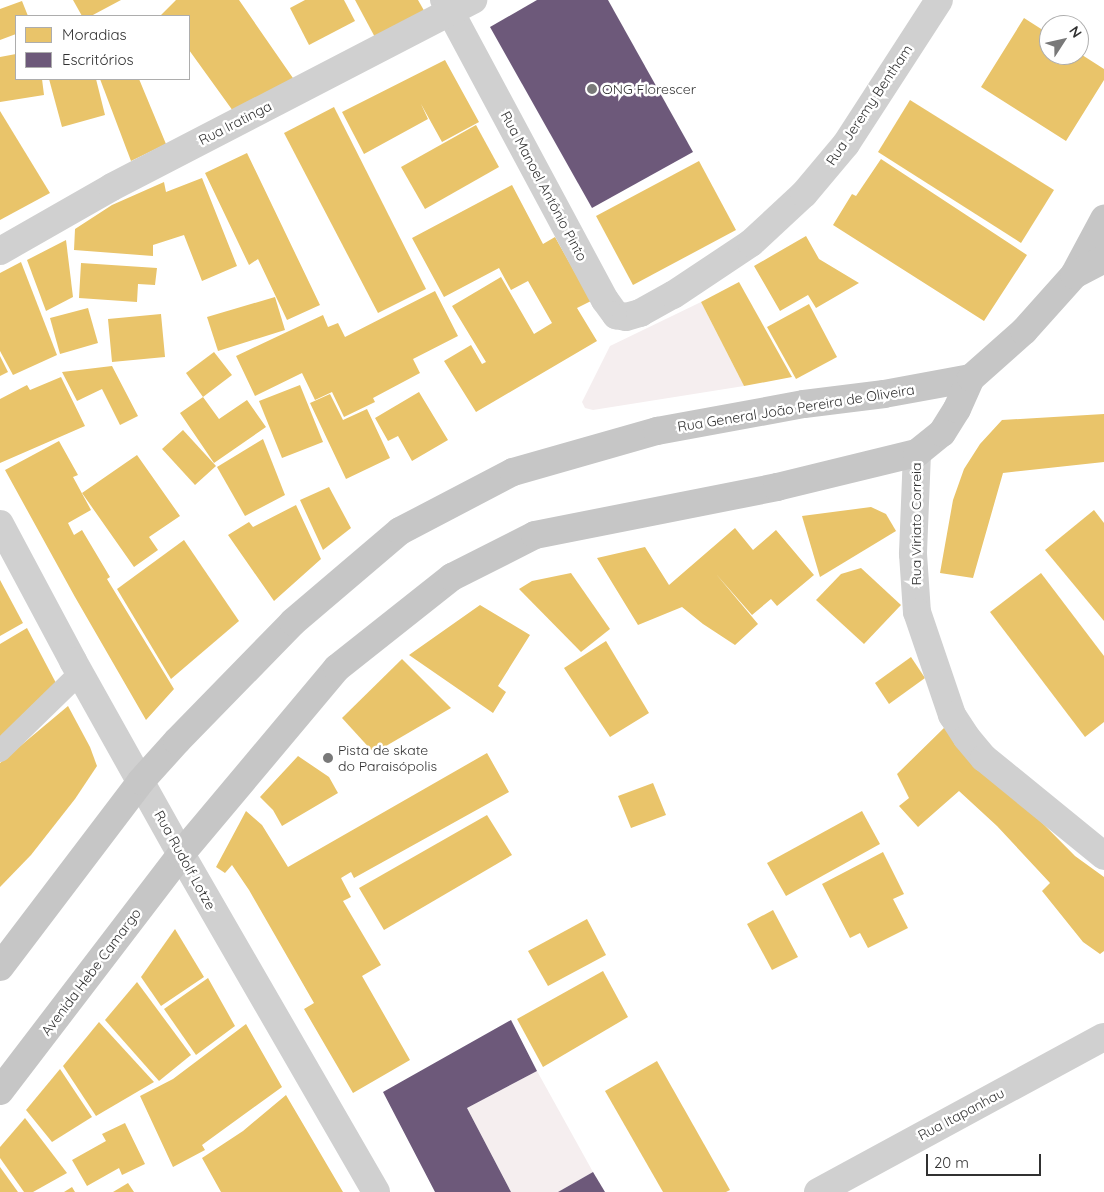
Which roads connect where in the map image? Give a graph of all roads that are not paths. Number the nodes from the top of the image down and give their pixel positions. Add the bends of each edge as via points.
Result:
1 (939, 0) edge
2 (456, 4) edge
3 (1104, 219) edge
4 (0, 251) edge
5 (1104, 259) edge
6 (1074, 275) junction
7 (673, 295) joint
8 (971, 378) junction
9 (917, 453) junction
10 (0, 524) edge
11 (80, 673) junction
12 (0, 751) edge
13 (141, 781) junction
14 (181, 854) junction
15 (1104, 856) edge
16 (0, 967) edge
17 (1104, 1037) edge
18 (0, 1091) edge
19 (376, 1192) edge
20 (818, 1192) edge

1 - 7 street, Rua Jeremy Bentham via 846,144 804,194 751,243
2 - 4 street, Rua Iratinga via 112,187
2 - 7 street, Rua Manoel Antônio Pinto via 612,311 620,316 630,316
3 - 6 main road
5 - 6 main road, Rua Viriato Correia
6 - 8 main road, Rua Viriato Correia via 1024,331
8 - 9 main road, Rua Viriato Correia via 942,433
8 - 13 main road, Rua General João Pereira de Oliveira via 657,431 513,472 400,531 293,622
9 - 14 main road via 777,487 536,536 452,577 337,668
9 - 15 street, Rua Viriato Correia via 913,554 917,612 952,714 984,758
10 - 11 street, Rua Rudolf Lotze
11 - 12 lane
11 - 13 street, Rua Rudolf Lotze
13 - 14 street, Rua Rudolf Lotze
13 - 16 main road
14 - 18 main road, Avenida Hebe Camargo
14 - 19 street, Rua Rudolf Lotze
17 - 20 street, Rua Itapanhau

